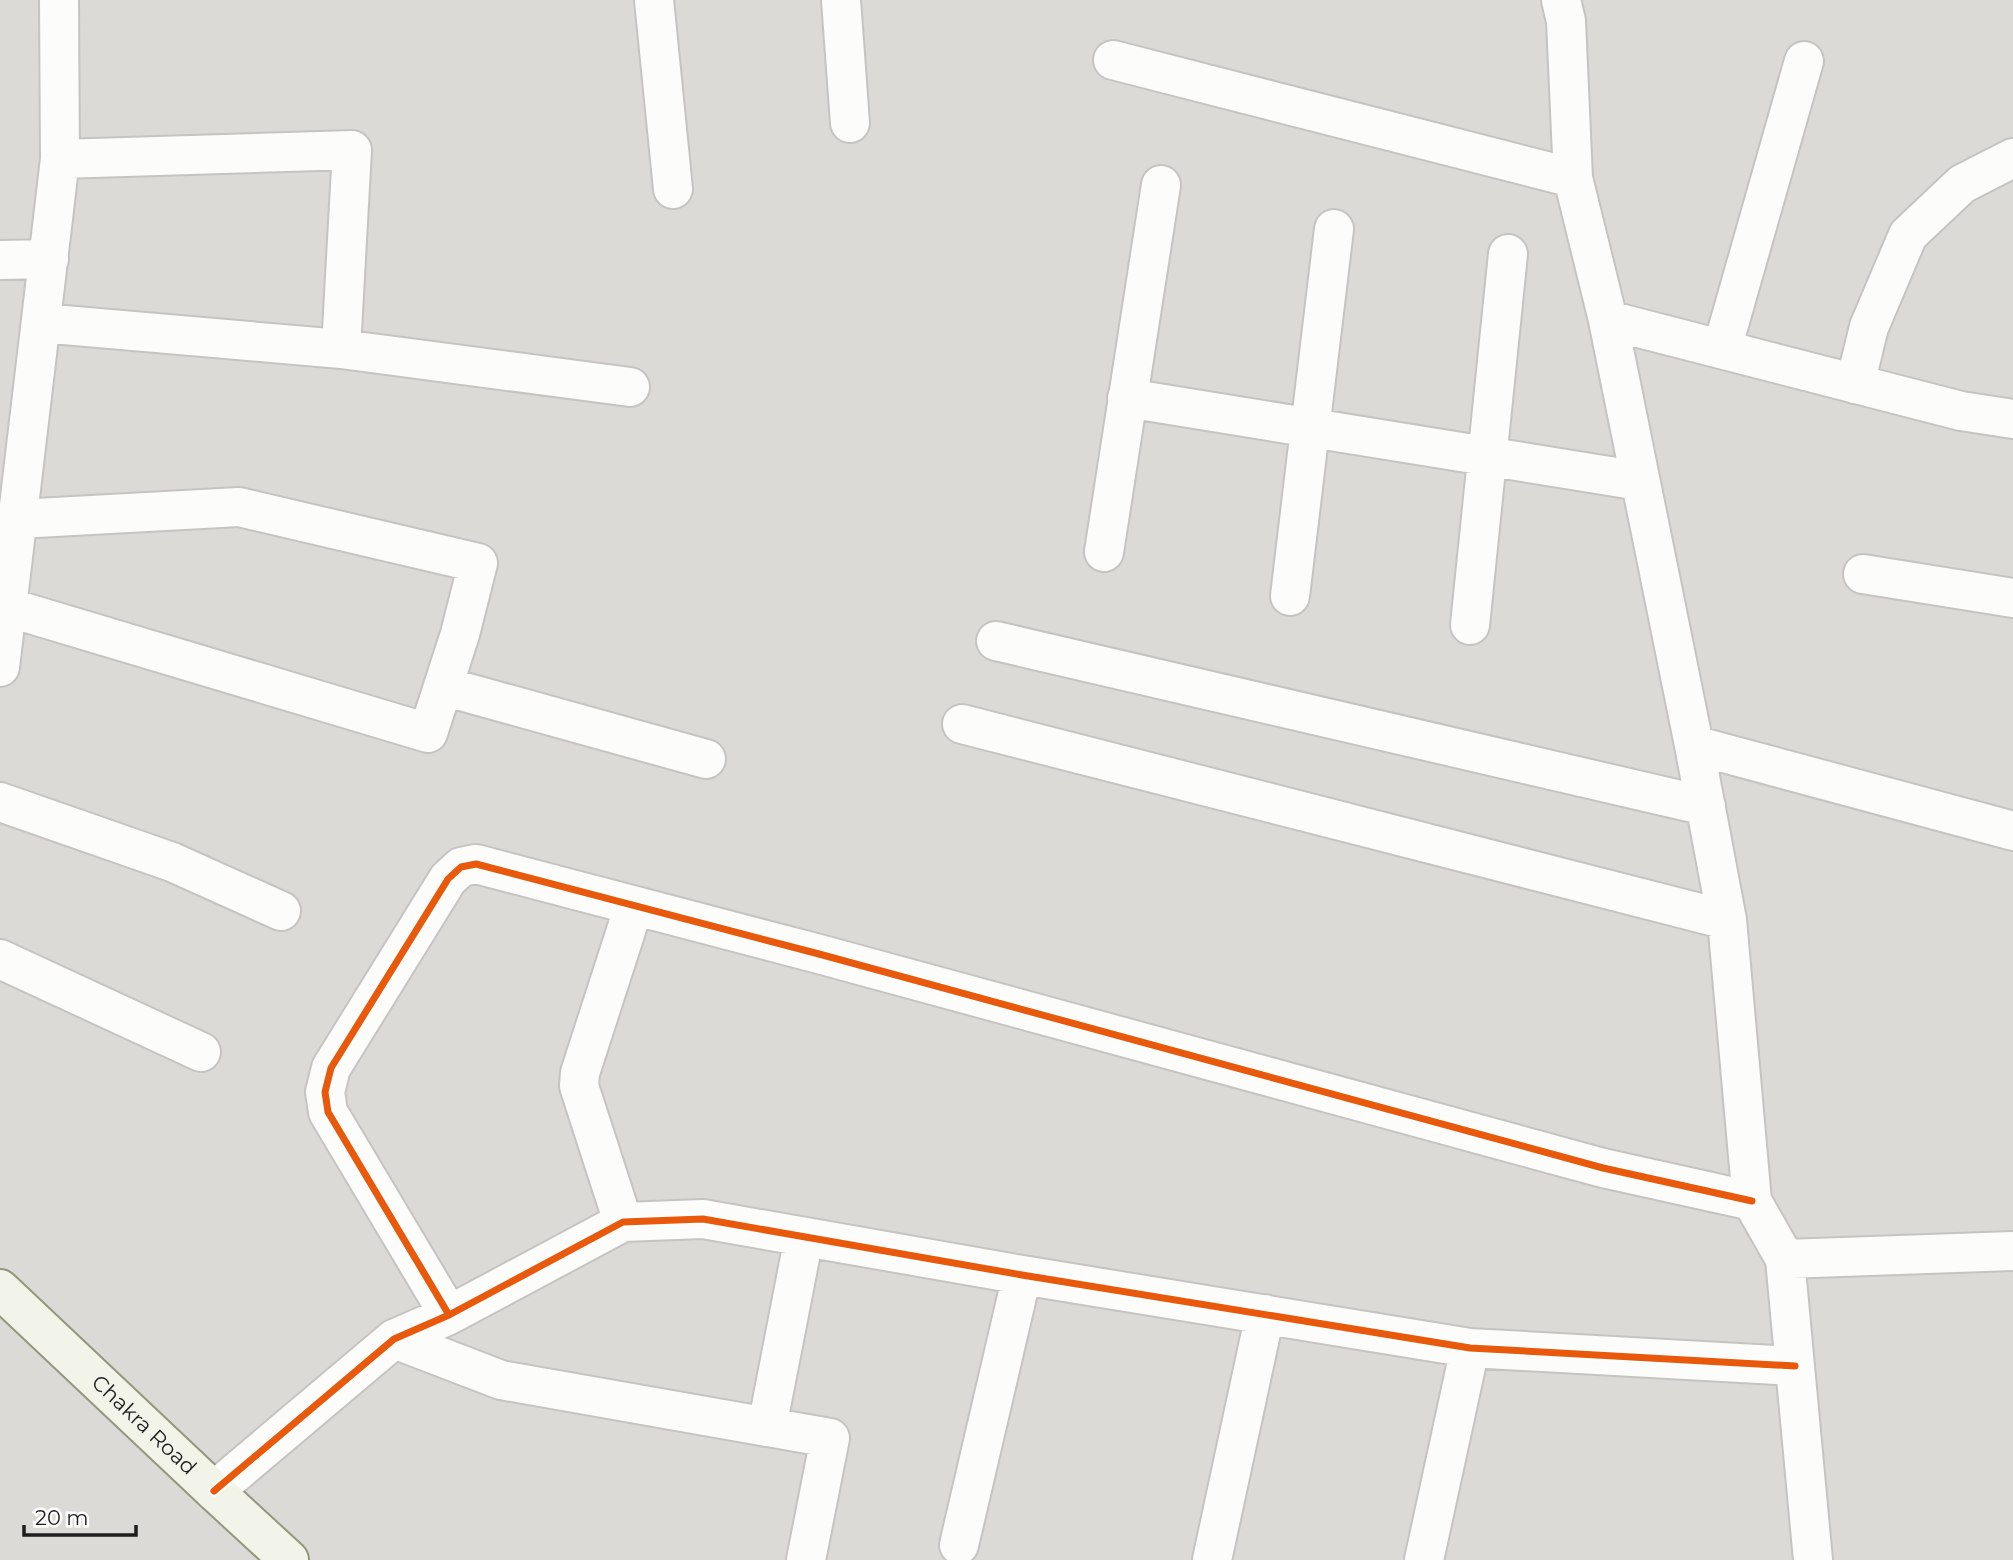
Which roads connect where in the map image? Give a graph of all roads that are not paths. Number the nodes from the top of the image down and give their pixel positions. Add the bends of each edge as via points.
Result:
1 (60, 0) edge
2 (654, 0) edge
3 (841, 0) edge
4 (1561, 0) edge
5 (1114, 60) dead end
6 (1804, 61) dead end
7 (850, 123) dead end
8 (2013, 158) edge
9 (60, 159) junction
10 (1573, 178) junction
11 (1161, 185) dead end
12 (673, 189) dead end
13 (1334, 229) dead end
14 (1508, 254) dead end
15 (49, 259) junction
16 (0, 260) edge
17 (1608, 320) junction
18 (41, 323) junction
19 (341, 349) junction
20 (1722, 349) junction
21 (1855, 384) junction
22 (630, 387) dead end
23 (1127, 398) junction
24 (2013, 418) edge
25 (1310, 427) junction
26 (1487, 456) junction
27 (1640, 481) junction
28 (12, 509) edge
29 (1104, 552) dead end
30 (1863, 573) dead end
31 (1290, 596) dead end
32 (2013, 598) edge
33 (7, 607) junction
34 (1470, 625) dead end
35 (996, 641) dead end
36 (0, 667) edge
37 (443, 686) junction
38 (962, 724) dead end
39 (1694, 745) junction
40 (706, 759) dead end
41 (0, 802) edge
42 (1706, 806) junction
43 (2013, 831) edge
44 (634, 906) junction
45 (281, 911) dead end
46 (1727, 920) junction
47 (0, 959) edge
48 (201, 1052) dead end
49 (1752, 1201) junction
50 (623, 1222) junction
51 (804, 1237) junction
52 (2013, 1251) edge
53 (1785, 1259) junction
54 (1022, 1275) junction
55 (0, 1289) edge
56 (1265, 1314) junction
57 (449, 1315) junction
58 (394, 1339) junction
59 (1470, 1348) junction
60 (1795, 1366) junction
61 (767, 1427) junction
62 (214, 1491) junction
63 (959, 1545) dead end
64 (289, 1560) edge
65 (806, 1560) edge
66 (1212, 1560) edge
67 (1424, 1560) edge
68 (1813, 1560) edge

1 - 9 street
2 - 12 street
3 - 7 street
4 - 10 street via 1566,21
5 - 10 street
6 - 20 street
8 - 21 street via 1962,184 1908,235 1869,327
9 - 15 street
9 - 19 street via 352,150
10 - 17 street
11 - 23 street
13 - 25 street
14 - 26 street
15 - 16 street
15 - 18 street
17 - 20 street
17 - 27 street
18 - 19 street
18 - 28 street
19 - 22 street
20 - 21 street
21 - 24 street via 1961,411
23 - 25 street
23 - 29 street
25 - 26 street
25 - 31 street
26 - 27 street
26 - 34 street
27 - 39 street
28 - 33 street
28 - 37 street via 239,507 478,563
30 - 32 street
33 - 36 street
33 - 37 street via 428,733
35 - 42 street
37 - 40 street
38 - 46 street
39 - 42 street
39 - 43 street
41 - 45 street via 172,862
42 - 46 street
44 - 49 street via 1603,1168
44 - 50 street via 579,1086
44 - 57 street via 476,864 461,867 448,879 331,1068 325,1091 328,1112
46 - 49 street
47 - 48 street
49 - 53 street
50 - 51 street via 703,1219
50 - 57 street
51 - 54 street
51 - 61 street
52 - 53 street
53 - 60 street
54 - 56 street
54 - 63 street
55 - 62 main road, Chakra Road
56 - 59 street
56 - 66 street
57 - 58 street
58 - 61 street via 501,1380
58 - 62 street
59 - 60 street
59 - 67 street
60 - 68 street
61 - 65 street via 830,1438
62 - 64 main road, Chakra Road

